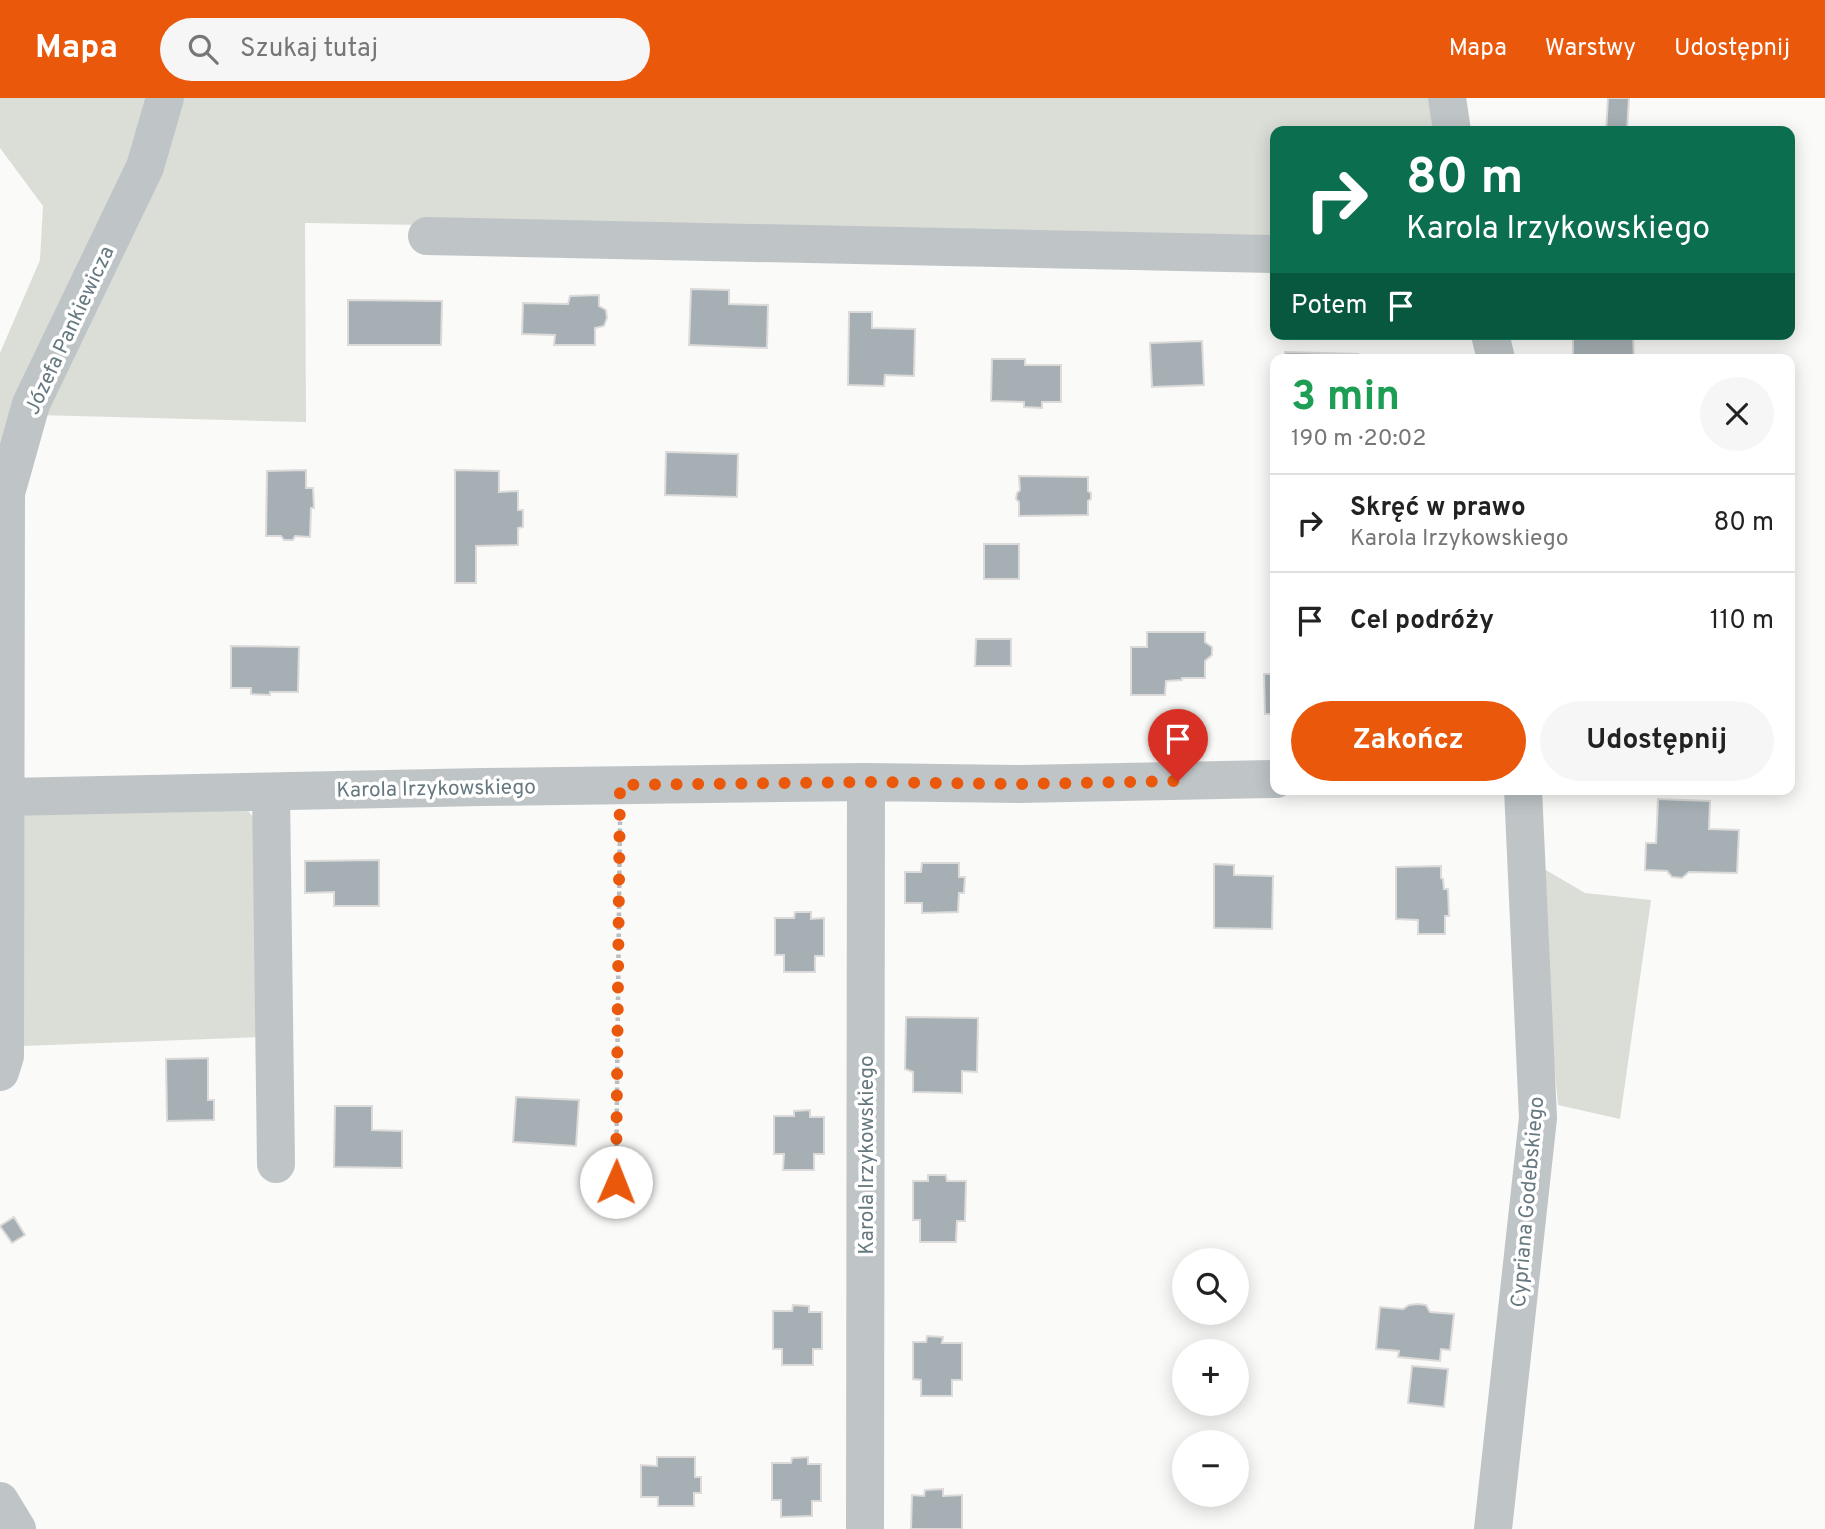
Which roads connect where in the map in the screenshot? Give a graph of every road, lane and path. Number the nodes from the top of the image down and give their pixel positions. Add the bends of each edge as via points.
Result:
1 (165, 98) edge
2 (1447, 98) edge
3 (1451, 126) edge
4 (427, 236) dead end
5 (1270, 254) edge
6 (1270, 779) edge
7 (866, 782) junction
8 (620, 785) junction
9 (271, 792) junction
10 (1523, 795) edge
11 (6, 797) junction
12 (0, 1072) edge
13 (276, 1164) dead end
14 (616, 1182) dead end
15 (0, 1501) edge
16 (17, 1529) edge
17 (865, 1529) edge
18 (1493, 1529) edge

1 - 11 street, Józefa Pankiewicza via 145,167 31,404 6,493
2 - 3 street
4 - 5 street
6 - 7 street, Karola Irzykowskiego
7 - 8 street, Karola Irzykowskiego
7 - 17 street, Karola Irzykowskiego
8 - 9 street, Karola Irzykowskiego
8 - 14 path
9 - 11 street, Karola Irzykowskiego
9 - 13 street
10 - 18 street, Cypriana Godebskiego via 1538,1118
11 - 12 street, Józefa Pankiewicza via 5,1056
15 - 16 street

